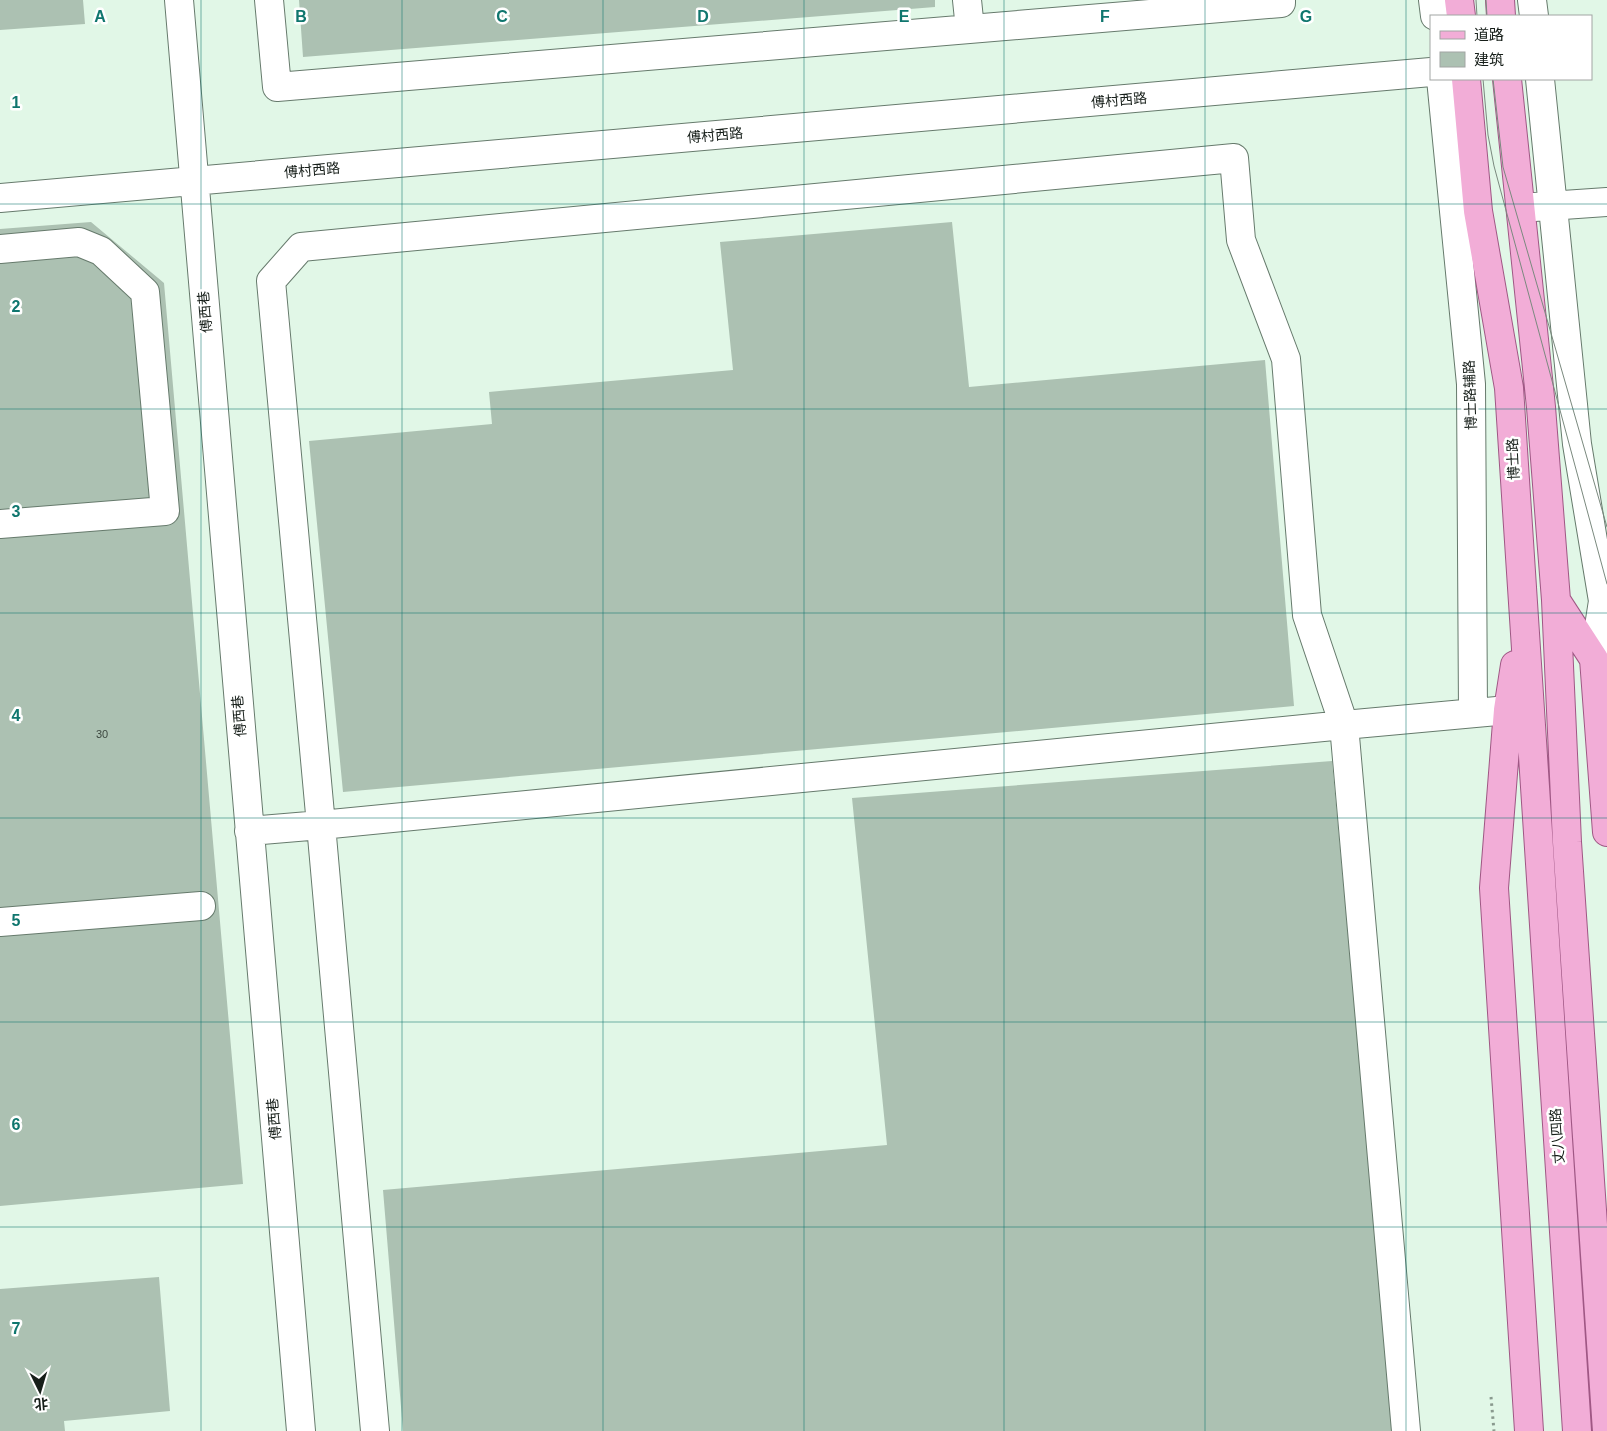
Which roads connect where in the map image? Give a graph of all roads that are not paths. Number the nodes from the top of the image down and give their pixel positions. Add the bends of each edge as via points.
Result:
1 (179, 0) edge
2 (269, 0) edge
3 (967, 0) edge
4 (1280, 0) edge
5 (1433, 0) edge
6 (1459, 0) edge
7 (1500, 0) edge
8 (1532, 0) edge
9 (1434, 15) edge
10 (1460, 15) edge
11 (1501, 15) edge
12 (1534, 15) edge
13 (970, 29) junction
14 (1430, 72) edge
15 (1441, 80) edge
16 (1466, 80) edge
17 (1507, 80) edge
18 (1540, 80) edge
19 (194, 181) junction
20 (0, 198) edge
21 (1607, 202) edge
22 (1552, 205) junction
23 (1520, 208) junction
24 (0, 248) edge
25 (0, 524) edge
26 (1556, 600) junction
27 (1523, 614) junction
28 (1600, 659) edge
29 (1508, 710) junction
30 (1473, 713) junction
31 (1344, 725) junction
32 (321, 825) junction
33 (249, 831) junction
34 (1607, 832) edge
35 (1538, 842) joint
36 (200, 906) dead end
37 (0, 922) edge
38 (301, 1431) edge
39 (376, 1431) edge
40 (1406, 1431) edge
41 (1529, 1431) edge
42 (1577, 1431) edge
43 (1607, 1431) edge

1 - 19 street, 傅西巷
2 - 13 street via 277,88
3 - 13 street
4 - 13 street via 1281,3
5 - 9 street
6 - 10 main road
7 - 11 main road
8 - 12 street
14 - 19 street, 傅村西路
15 - 30 street, 博士路辅路 via 1471,384
16 - 27 main road, 博士路 via 1478,211 1509,388
17 - 23 main road
18 - 22 street
19 - 20 street, 傅村西路
19 - 33 street, 傅西巷
21 - 22 street
22 - 23 street
22 - 28 street via 1577,444 1602,601
23 - 26 main road
24 - 25 street via 79,242 101,250 145,292 165,511
26 - 28 main road
26 - 43 main road via 1567,842
27 - 29 main road
27 - 35 main road, 博士路
28 - 34 main road
29 - 30 street
29 - 41 main road via 1494,888
30 - 31 street
31 - 32 street
31 - 32 street via 1307,616 1286,359 1242,240 1234,158 300,247 271,281
31 - 40 street
32 - 33 street
32 - 39 street
33 - 38 street, 傅西巷
35 - 42 main road, 丈八四路
36 - 37 street

